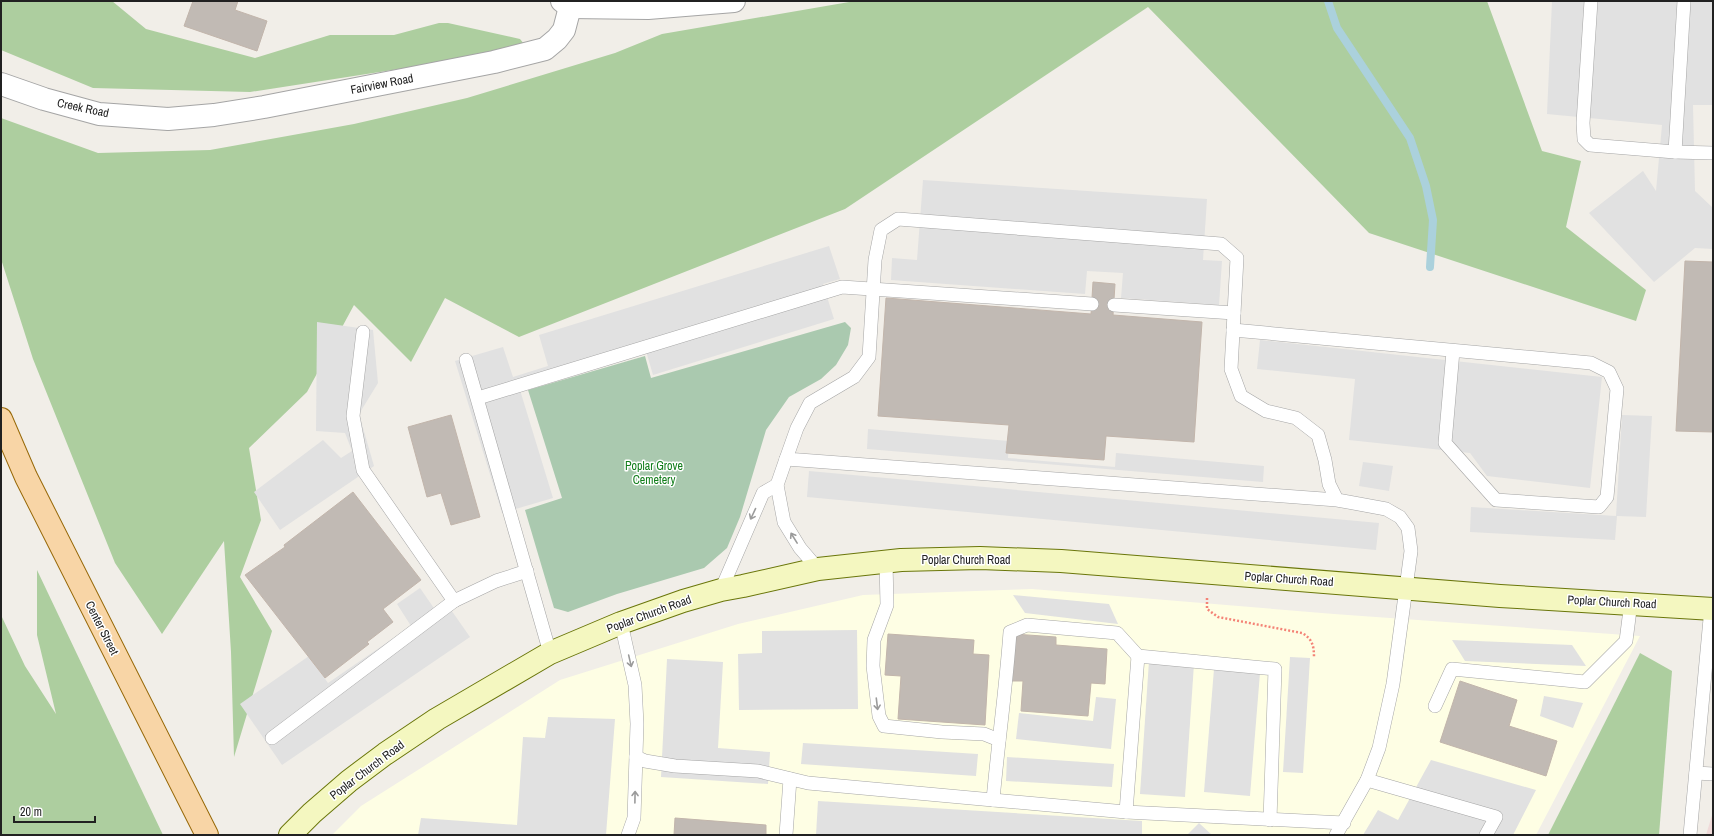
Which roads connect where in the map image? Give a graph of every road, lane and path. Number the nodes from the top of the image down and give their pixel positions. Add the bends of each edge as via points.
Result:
1 (734, 1) edge
2 (1590, 1) edge
3 (1684, 1) edge
4 (566, 4) edge
5 (1, 84) edge
6 (168, 119) joint
7 (1675, 152) junction
8 (1713, 154) edge
9 (873, 288) junction
10 (1092, 304) dead end
11 (1114, 305) dead end
12 (1234, 313) junction
13 (1233, 330) junction
14 (363, 332) dead end
15 (1453, 350) junction
16 (466, 360) dead end
17 (478, 398) junction
18 (1, 419) edge
19 (786, 459) junction
20 (777, 485) junction
21 (1337, 500) junction
22 (886, 562) junction
23 (818, 569) junction
24 (527, 571) junction
25 (1406, 588) junction
26 (721, 590) junction
27 (1207, 594) dead end
28 (454, 601) junction
29 (1631, 602) junction
30 (1712, 608) edge
31 (621, 623) junction
32 (550, 653) junction
33 (1138, 656) junction
34 (1314, 658) dead end
35 (1435, 706) dead end
36 (272, 738) dead end
37 (999, 740) junction
38 (636, 757) junction
39 (1696, 773) junction
40 (1713, 774) edge
41 (790, 779) junction
42 (1367, 780) junction
43 (993, 800) junction
44 (1126, 812) junction
45 (1270, 820) junction
46 (1344, 823) junction
47 (207, 835) edge
48 (290, 835) edge
49 (628, 835) edge
50 (786, 835) edge
51 (1336, 835) edge
52 (1486, 835) edge
53 (1690, 835) edge

1 - 4 street via 648,8
2 - 7 lane via 1584,139 1590,145
3 - 7 lane
4 - 6 street, Fairview Road via 564,30 557,40 545,49 494,62 264,107
5 - 6 street, Creek Road via 44,100 99,114
7 - 8 lane
9 - 10 lane
9 - 12 lane via 881,230 898,219 1221,244 1237,258
9 - 17 lane via 842,287
9 - 19 lane via 869,357 854,377 810,403 797,428
11 - 12 lane
12 - 13 lane
13 - 15 lane
13 - 21 lane via 1231,369 1241,396 1266,411 1296,418 1318,435 1329,484
14 - 28 lane via 353,416 363,470
15 - 15 lane via 1591,363 1609,372 1617,389 1607,497 1599,507 1496,500 1445,443
16 - 17 lane
17 - 24 lane
18 - 47 main road, Center Street via 30,484
19 - 20 lane
19 - 21 lane
23 -> 20 lane via 800,548 784,522
20 -> 26 lane via 763,493
21 - 25 lane via 1386,508 1400,517 1408,528 1412,551
22 - 23 street, Poplar Church Road
22 - 25 street, Poplar Church Road via 980,558 1061,561
22 -> 37 lane via 887,605 874,640 873,666 879,716 884,726 984,734
23 - 26 street, Poplar Church Road
24 - 28 lane via 496,581
24 - 32 lane
25 - 29 street, Poplar Church Road via 1500,596
25 - 42 lane via 1393,684 1378,748
26 - 31 street, Poplar Church Road
27 - 34 path via 1207,609 1218,618 1307,636 1313,644
28 - 36 lane
29 - 30 street, Poplar Church Road
29 - 35 lane via 1626,641 1585,682 1452,669
30 - 39 lane
31 - 32 street, Poplar Church Road
31 -> 38 lane via 635,685
32 - 48 street, Poplar Church Road via 436,719 385,754 349,781
33 - 37 lane via 1117,633 1027,625 1010,632
33 - 44 lane
33 - 45 lane via 1275,669
37 - 43 lane
38 - 41 lane via 675,766 758,771
49 -> 38 lane via 634,818
39 - 40 lane
39 - 53 lane
41 - 43 lane via 816,784
41 - 50 lane
42 - 46 lane
42 - 52 lane via 1496,817
43 - 44 lane
44 - 45 lane
45 - 46 lane
46 - 51 lane

